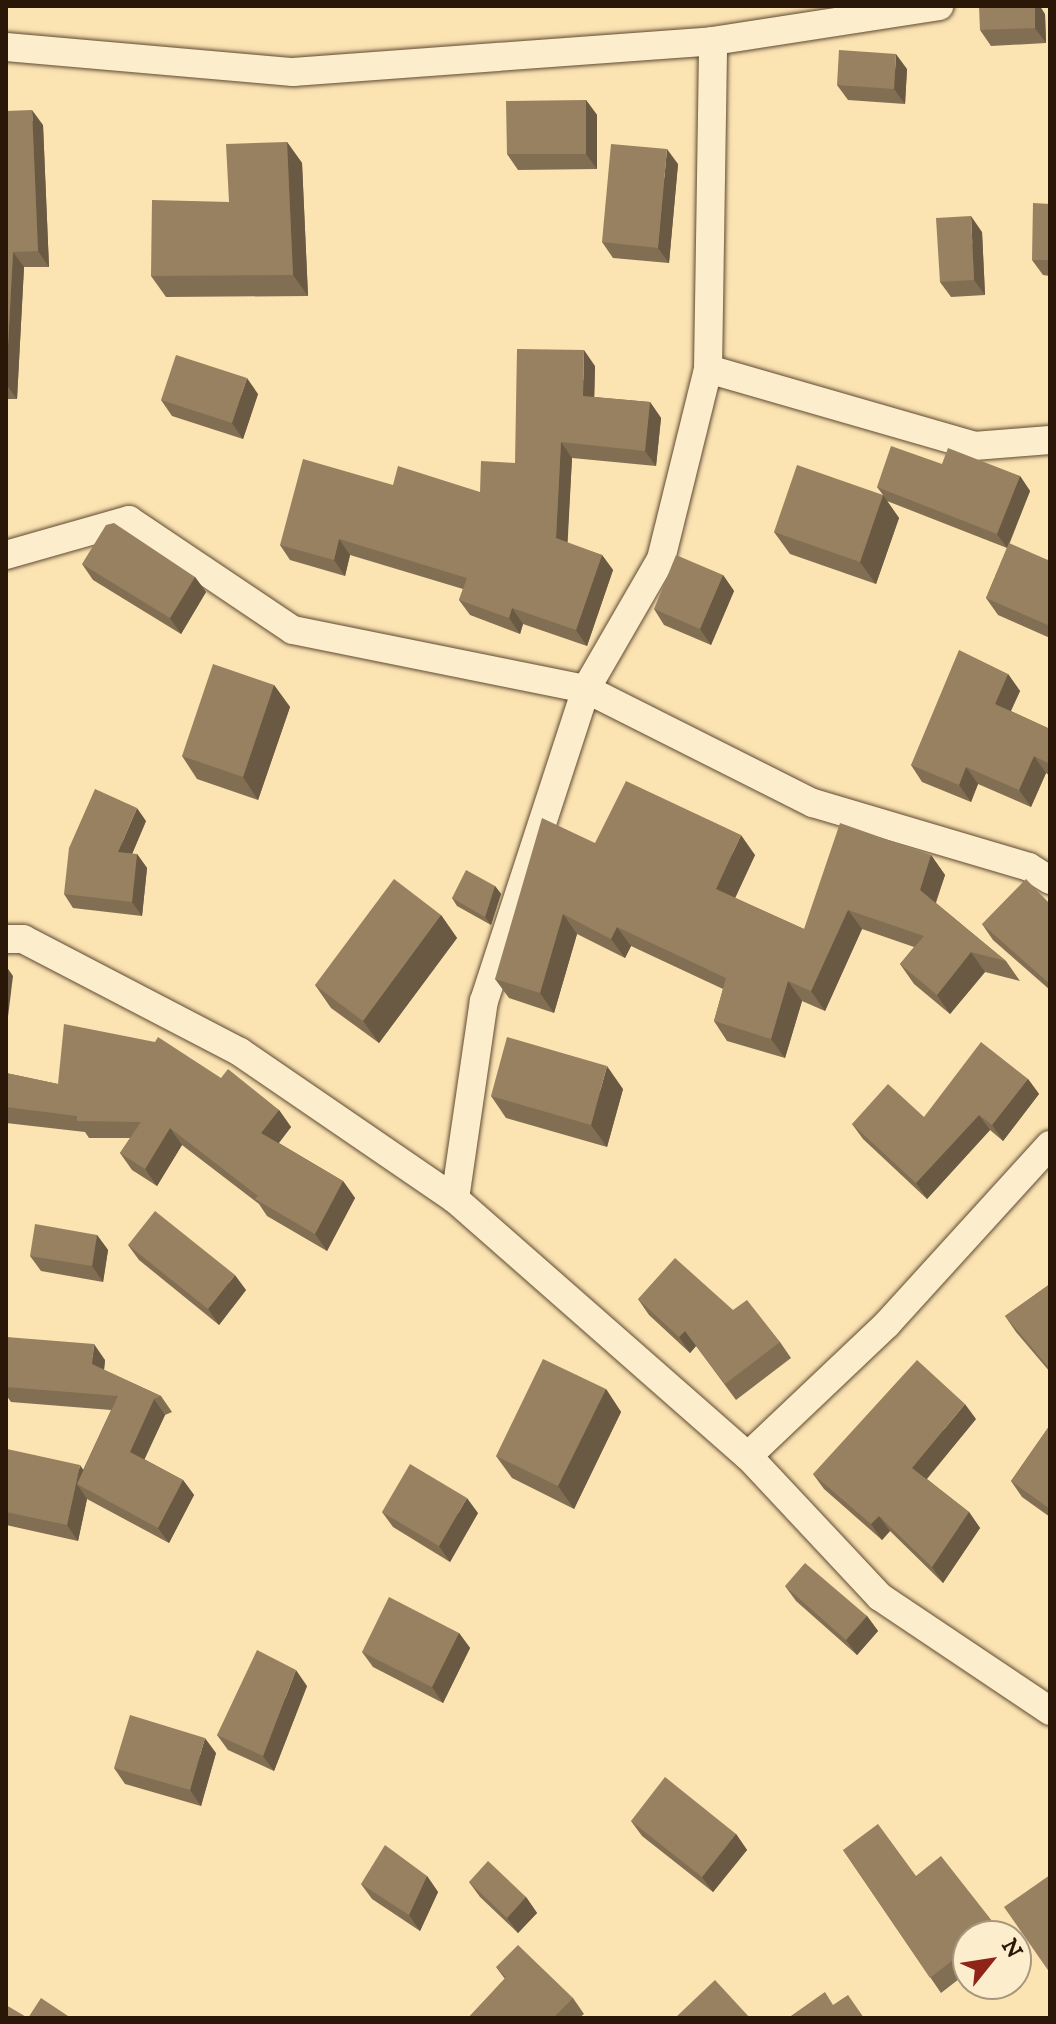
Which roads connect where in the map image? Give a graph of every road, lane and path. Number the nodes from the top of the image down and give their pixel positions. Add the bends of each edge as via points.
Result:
1 (939, 6) edge
2 (713, 41) junction
3 (6, 47) edge
4 (708, 369) junction
5 (1050, 440) edge
6 (6, 555) edge
7 (586, 689) junction
8 (1050, 880) edge
9 (6, 939) edge
10 (1050, 1145) edge
11 (455, 1199) junction
12 (748, 1456) junction
13 (1050, 1711) edge

1 - 2 street
2 - 3 street via 293,72
2 - 4 street
4 - 5 street via 974,446
4 - 7 street via 661,559
6 - 7 street via 129,520 293,630
7 - 8 street via 813,803 1029,867
7 - 11 street via 484,1001
9 - 11 street via 23,939 240,1052
10 - 12 street via 887,1324
11 - 12 street
12 - 13 street via 880,1597

